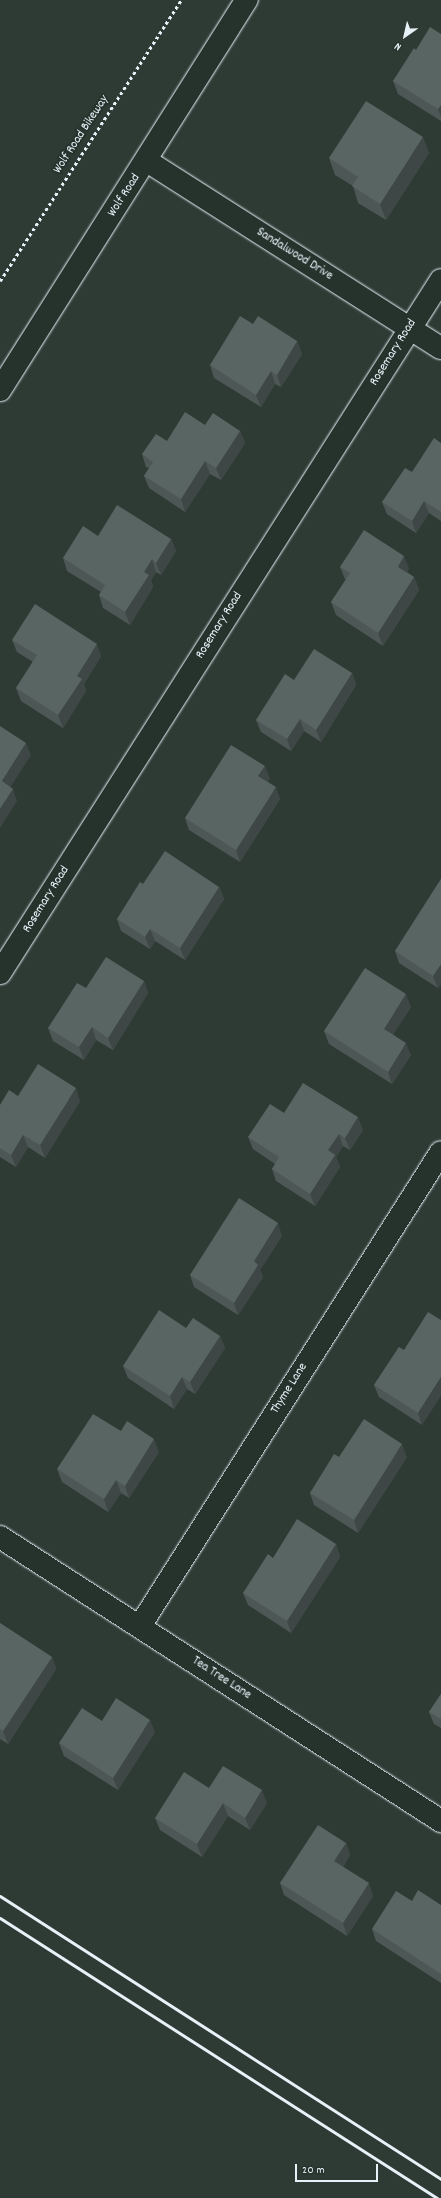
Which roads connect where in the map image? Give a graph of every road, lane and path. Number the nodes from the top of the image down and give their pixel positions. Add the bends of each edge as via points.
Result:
1 (180, 0) edge
2 (247, 0) edge
3 (147, 161) junction
4 (441, 280) edge
5 (0, 281) edge
6 (410, 328) junction
7 (441, 348) edge
8 (0, 390) edge
9 (0, 973) edge
10 (441, 1152) edge
11 (0, 1537) edge
12 (140, 1626) junction
13 (441, 1821) edge

1 - 5 path, Wolf Road Bikeway
2 - 3 street, Wolf Road
3 - 6 street, Sandalwood Drive
3 - 8 street, Wolf Road
4 - 6 street, Rosemary Road
6 - 7 street, Sandalwood Drive
6 - 9 street, Rosemary Road
10 - 12 street, Thyme Lane
11 - 12 street, Tea Tree Lane
12 - 13 street, Tea Tree Lane

